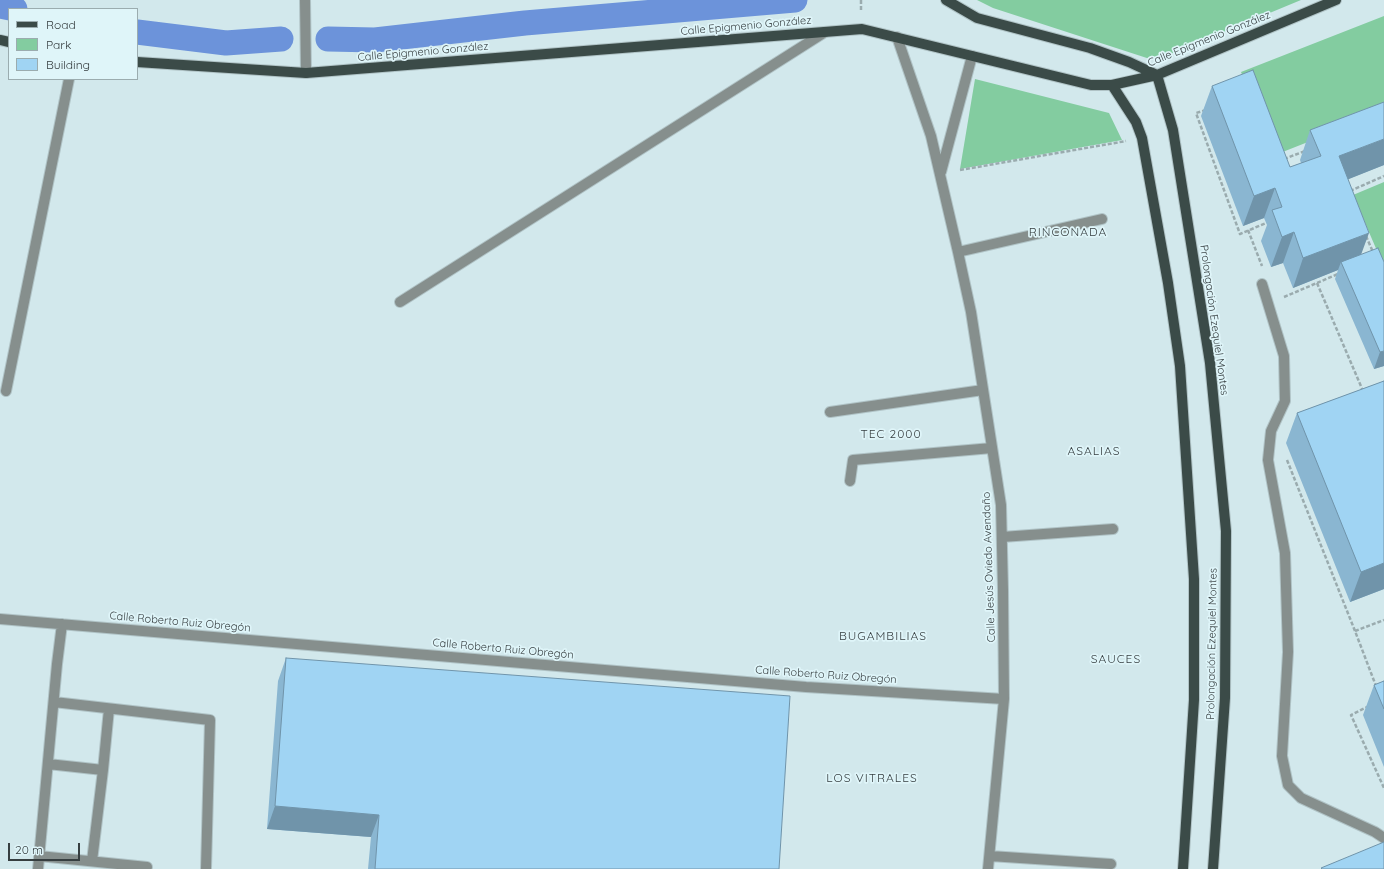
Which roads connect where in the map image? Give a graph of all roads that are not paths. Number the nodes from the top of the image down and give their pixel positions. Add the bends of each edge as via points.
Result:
1 (305, 0) edge
2 (946, 0) edge
3 (1336, 0) edge
4 (825, 32) junction
5 (897, 37) junction
6 (972, 56) junction
7 (138, 62) edge
8 (306, 73) junction
9 (1157, 75) junction
10 (69, 80) edge
11 (1112, 85) junction
12 (941, 174) junction
13 (1102, 220) dead end
14 (958, 252) junction
15 (1262, 284) dead end
16 (400, 302) dead end
17 (983, 390) junction
18 (6, 391) dead end
19 (830, 412) dead end
20 (992, 448) junction
21 (850, 481) dead end
22 (1113, 529) dead end
23 (1002, 537) junction
24 (0, 619) edge
25 (62, 624) junction
26 (1004, 699) junction
27 (54, 702) junction
28 (109, 709) junction
29 (48, 764) junction
30 (103, 770) junction
31 (1384, 838) edge
32 (39, 856) junction
33 (990, 856) junction
34 (92, 861) junction
35 (1111, 864) dead end
36 (147, 867) dead end
37 (38, 869) edge
38 (206, 869) edge
39 (988, 869) edge
40 (1183, 869) edge
41 (1213, 869) edge

1 - 8 street
2 - 9 main road via 978,18 1090,48
3 - 9 main road, Calle Epigmenio González
4 - 5 main road, Calle Epigmenio González via 862,29
4 - 8 main road, Calle Epigmenio González
4 - 16 street
5 - 6 main road, Calle Epigmenio González
5 - 12 street, Calle Jesús Oviedo Avendaño via 931,136
6 - 11 main road, Calle Epigmenio González via 1091,85
6 - 12 street, Calle Jesús Oviedo Avendaño
7 - 8 main road, Calle Epigmenio González
9 - 11 main road, Calle Epigmenio González
9 - 41 main road, Prolongación Ezequiel Montes via 1173,130 1210,363 1226,531 1225,698
10 - 18 street
11 - 40 main road, Prolongación Ezequiel Montes via 1136,122 1142,138 1180,366 1194,579 1194,700
12 - 14 street, Calle Jesús Oviedo Avendaño
13 - 14 street
14 - 17 street, Calle Jesús Oviedo Avendaño via 971,312
15 - 31 street via 1284,356 1285,401 1271,431 1268,460 1285,553 1288,652 1282,756 1288,785 1301,798
17 - 19 street
17 - 20 street, Calle Jesús Oviedo Avendaño
20 - 21 street via 853,460
20 - 23 street, Calle Jesús Oviedo Avendaño via 1001,505
22 - 23 street
23 - 26 street, Calle Jesús Oviedo Avendaño
24 - 25 street, Calle Roberto Ruiz Obregón
25 - 26 street, Calle Roberto Ruiz Obregón via 806,687
25 - 27 street
26 - 33 street, Calle Jesús Oviedo Avendaño
27 - 28 street
27 - 29 street
28 - 30 street
28 - 38 street via 210,720
29 - 30 street
29 - 32 street
30 - 34 street
32 - 34 street
32 - 37 street
33 - 35 street
33 - 39 street, Calle Jesús Oviedo Avendaño
34 - 36 street

